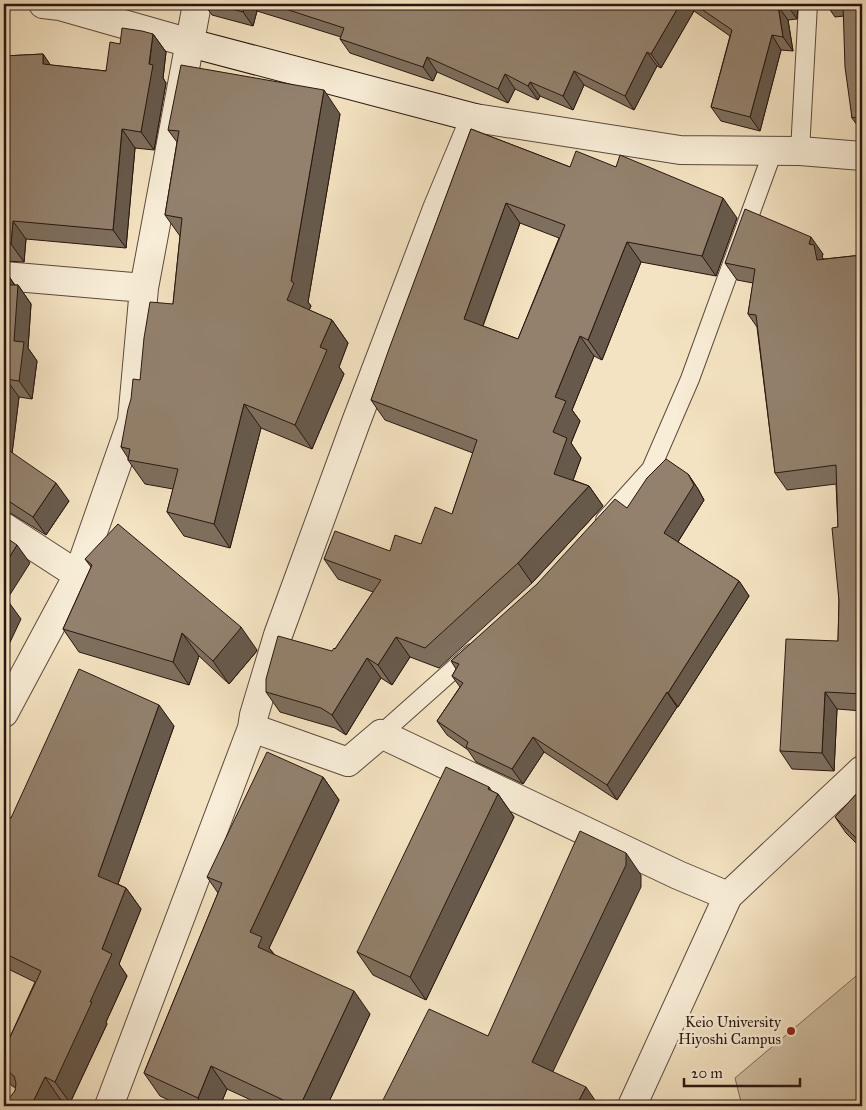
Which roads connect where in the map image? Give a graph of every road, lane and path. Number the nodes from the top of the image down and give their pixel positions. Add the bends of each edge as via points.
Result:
1 (43, 4) edge
2 (197, 4) edge
3 (808, 4) edge
4 (190, 43) junction
5 (475, 118) junction
6 (773, 151) junction
7 (800, 151) junction
8 (862, 156) edge
9 (4, 276) edge
10 (144, 288) junction
11 (4, 527) edge
12 (592, 534) edge
13 (78, 575) junction
14 (482, 643) edge
15 (4, 714) edge
16 (252, 728) junction
17 (381, 734) junction
18 (862, 770) edge
19 (728, 896) junction
20 (635, 1105) edge
21 (109, 1106) edge

1 - 4 street
2 - 4 street
3 - 7 lane
4 - 5 street
4 - 10 street
5 - 6 street via 680,150
5 - 16 street via 430,227 278,635
6 - 7 street
6 - 12 lane via 690,379 651,469
7 - 8 street
9 - 10 street
10 - 13 street via 132,421
11 - 13 street
13 - 15 street
14 - 17 lane
16 - 17 street via 348,762
16 - 21 street
17 - 19 street
18 - 19 street
19 - 20 street

